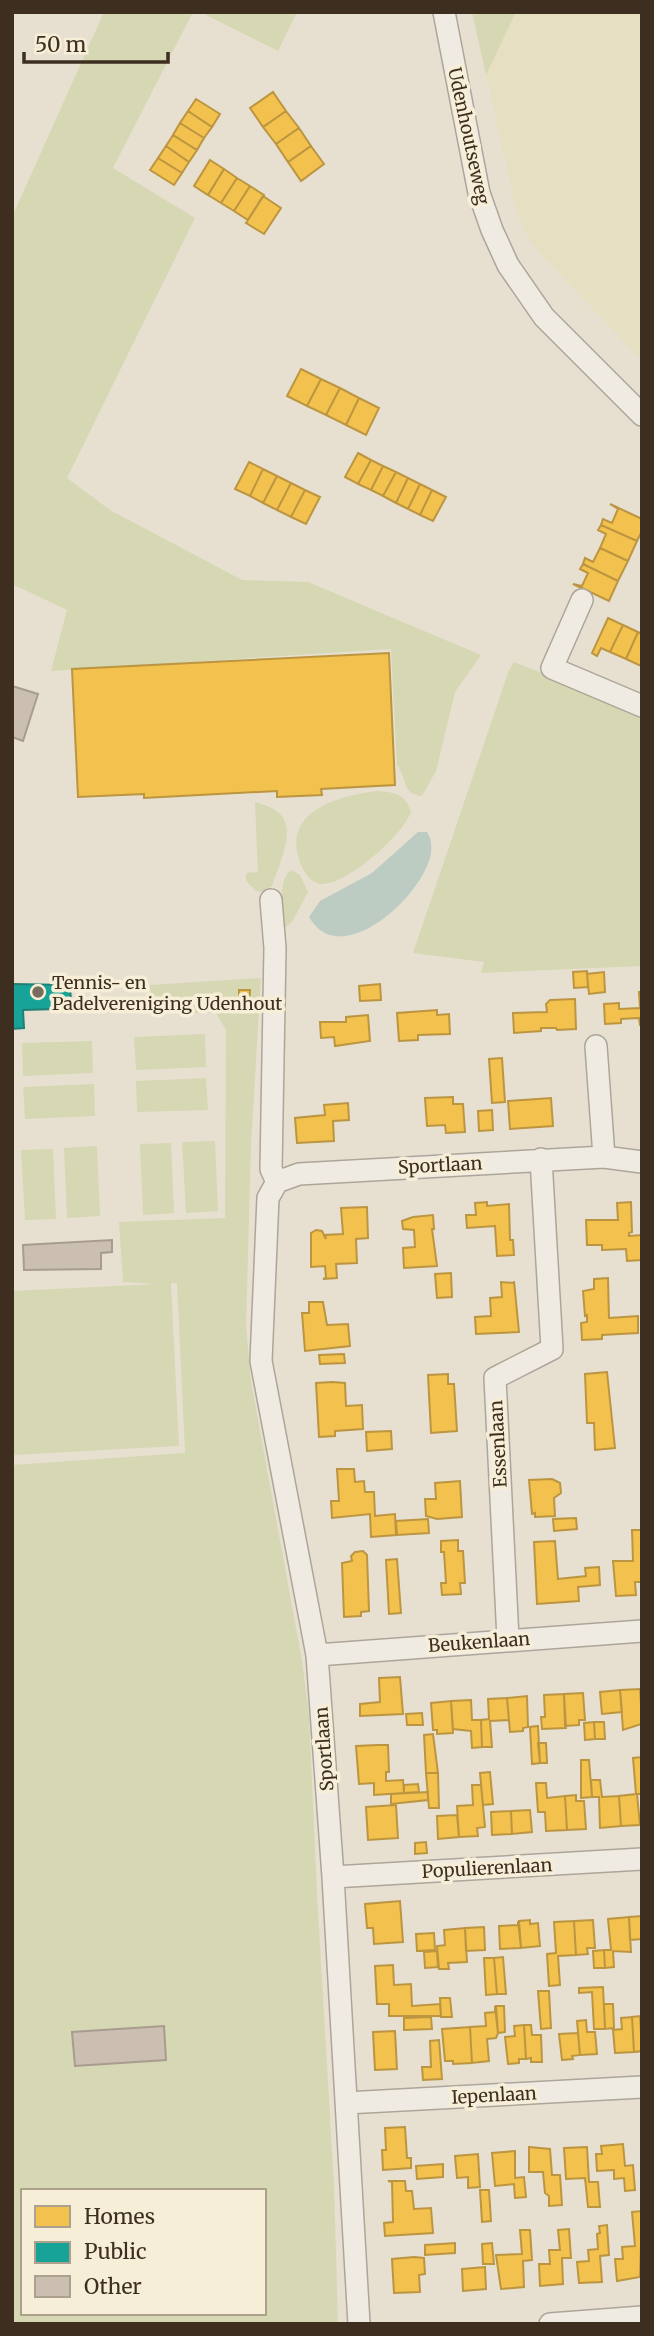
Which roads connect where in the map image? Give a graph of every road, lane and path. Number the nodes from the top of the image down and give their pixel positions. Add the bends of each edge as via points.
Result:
1 (444, 12) edge
2 (642, 415) edge
3 (582, 600) dead end
4 (642, 706) edge
5 (271, 900) dead end
6 (596, 1046) dead end
7 (637, 1156) edge
8 (604, 1157) junction
9 (541, 1159) junction
10 (277, 1182) junction
11 (642, 1631) edge
12 (508, 1639) junction
13 (317, 1655) junction
14 (642, 1859) edge
15 (333, 1877) junction
16 (642, 2087) edge
17 (346, 2103) junction
18 (642, 2317) edge
19 (359, 2324) edge
20 (550, 2324) edge

1 - 2 street, Udenhoutseweg via 479,193 508,265 544,317
3 - 4 street via 552,668
5 - 10 street, Sportlaan via 275,948 271,1169
6 - 8 street
7 - 8 street, Sportlaan
8 - 9 street, Sportlaan
9 - 10 street, Sportlaan via 299,1174
9 - 12 street, Essenlaan via 552,1349 495,1378
10 - 13 street, Sportlaan via 268,1198 261,1361
11 - 12 street, Beukenlaan
12 - 13 street, Beukenlaan
13 - 15 street, Sportlaan
14 - 15 street, Populierenlaan
15 - 17 street, Sportlaan
16 - 17 street, Iepenlaan
17 - 19 street, Sportlaan
18 - 20 street

